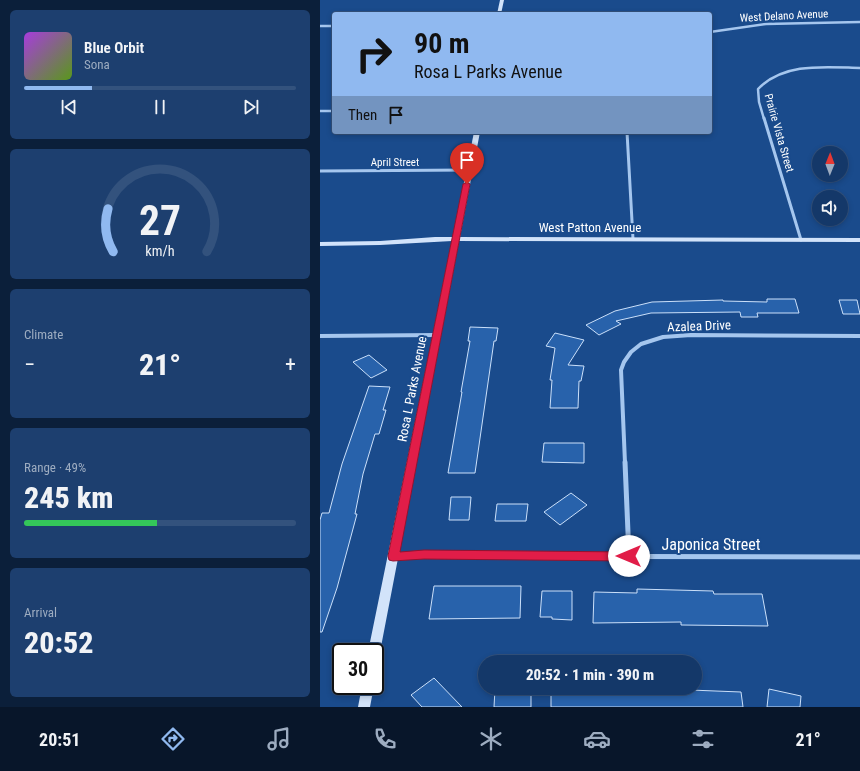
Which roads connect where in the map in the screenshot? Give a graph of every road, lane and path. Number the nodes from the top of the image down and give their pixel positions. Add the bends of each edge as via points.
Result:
1 (502, 0) edge
2 (499, 12) edge
3 (860, 22) edge
4 (320, 26) edge
5 (332, 26) edge
6 (712, 32) edge
7 (860, 68) edge
8 (320, 111) edge
9 (332, 111) edge
10 (477, 134) edge
11 (626, 134) edge
12 (469, 170) junction
13 (320, 171) edge
14 (456, 239) junction
15 (633, 239) junction
16 (801, 240) junction
17 (860, 240) edge
18 (320, 244) edge
19 (437, 335) junction
20 (320, 336) edge
21 (860, 336) edge
22 (393, 556) junction
23 (629, 556) junction
24 (860, 558) edge
25 (376, 643) edge
26 (366, 695) edge
27 (364, 707) edge

1 - 2 street
3 - 6 street, West Delano Avenue via 766,23
4 - 5 street
7 - 16 street, Prairie Vista Street via 812,68 786,72 768,78 758,89 759,102
8 - 9 street
10 - 12 street, Rosa L Parks Avenue
11 - 15 street
12 - 13 street, April Street
12 - 14 street, Rosa L Parks Avenue
14 - 15 street, West Patton Avenue
14 - 18 street, West Patton Avenue
14 - 19 street, Rosa L Parks Avenue
15 - 16 street, West Patton Avenue
16 - 17 street, West Patton Avenue
19 - 20 street
19 - 22 street, Rosa L Parks Avenue
21 - 23 street, Azalea Drive via 693,335 656,340 631,351 621,370
22 - 23 street, Japonica Street
22 - 25 street, Rosa L Parks Avenue
23 - 24 street, Japonica Street
26 - 27 street

